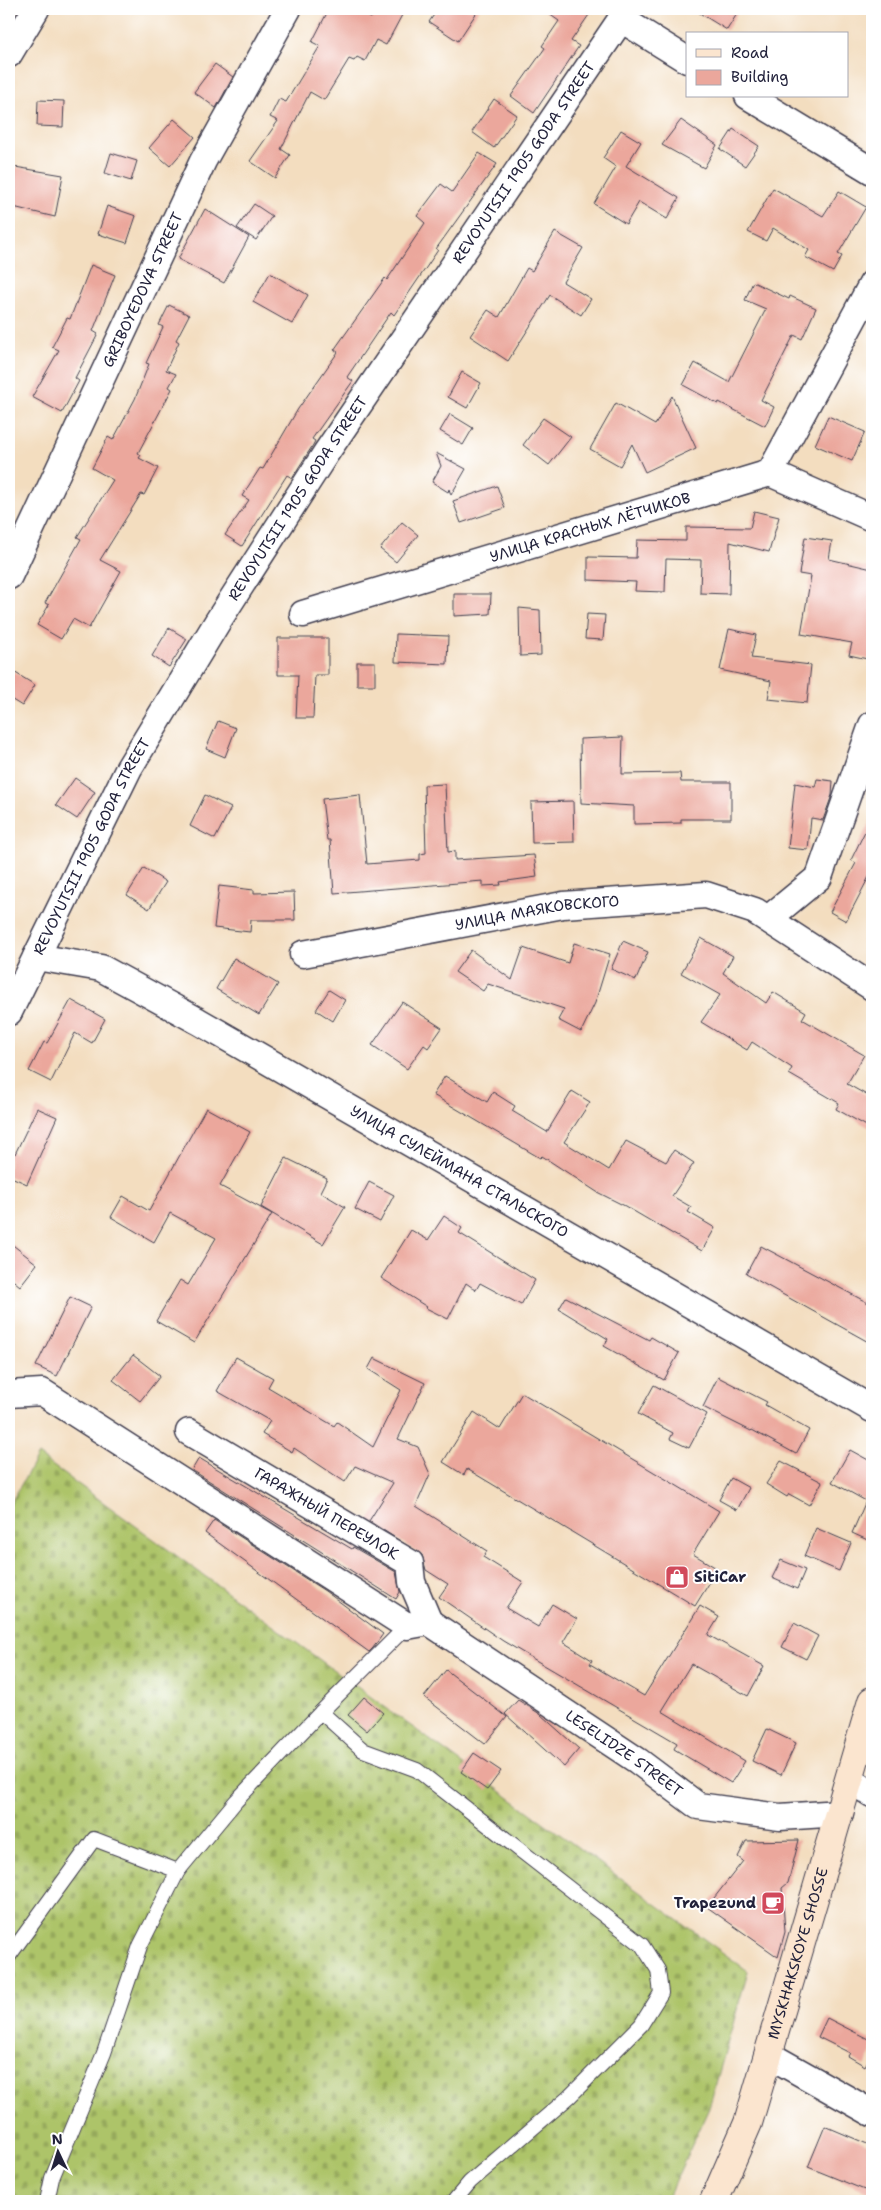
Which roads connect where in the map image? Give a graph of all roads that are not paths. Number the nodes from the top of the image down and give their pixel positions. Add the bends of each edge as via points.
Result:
1 (36, 9) edge
2 (288, 9) edge
3 (624, 14) edge
4 (9, 54) edge
5 (686, 59) edge
6 (751, 98) edge
7 (872, 171) edge
8 (872, 284) edge
9 (770, 473) junction
10 (872, 518) edge
11 (9, 576) edge
12 (304, 614) dead end
13 (872, 725) edge
14 (768, 919) junction
15 (303, 954) dead end
16 (36, 956) junction
17 (872, 987) edge
18 (9, 1012) edge
19 (9, 1394) edge
20 (872, 1409) edge
21 (189, 1432) dead end
22 (418, 1624) junction
23 (872, 1701) edge
24 (321, 1712) junction
25 (861, 1787) edge
26 (840, 1813) junction
27 (178, 1871) junction
28 (9, 1956) edge
29 (770, 2055) junction
30 (872, 2113) edge
31 (47, 2201) edge
32 (454, 2201) edge
33 (714, 2201) edge

1 - 4 street
2 - 11 street, GRIBOYEDOVA STREET via 203,161
3 - 5 street
3 - 16 street, REVOYUTSII 1905 GODA STREET via 326,453 218,621 129,768
6 - 7 street
8 - 9 street
9 - 10 street
9 - 12 street, УЛИЦА КРАСНЫХ ЛЁТЧИКОВ
13 - 14 street via 819,877
14 - 15 street, УЛИЦА МАЯКОВСКОГО via 755,911 706,895 572,905
14 - 17 street, УЛИЦА МАЯКОВСКОГО
16 - 18 street, REVOYUTSII 1905 GODA STREET
16 - 20 street, УЛИЦА СУЛЕЙМАНА СТАЛЬСКОГО via 101,968
19 - 22 street, LESELIDZE STREET via 42,1392
21 - 22 street, ГАРАЖНЫЙ ПЕРЕУЛОК via 410,1563
22 - 24 lane
22 - 26 street, LESELIDZE STREET via 638,1761 698,1806 780,1817
23 - 25 street, MYSKHAKSKOYE SHOSSE
24 - 27 lane via 236,1801
24 - 32 lane via 363,1750 417,1770 642,1945 658,1970 661,1993 641,2025 569,2097 470,2182
25 - 26 street, MYSKHAKSKOYE SHOSSE
26 - 29 street, MYSKHAKSKOYE SHOSSE
27 - 28 lane via 94,1839
27 - 31 lane via 140,1946 104,2053 52,2178
29 - 30 street
29 - 33 street, MYSKHAKSKOYE SHOSSE via 748,2123

